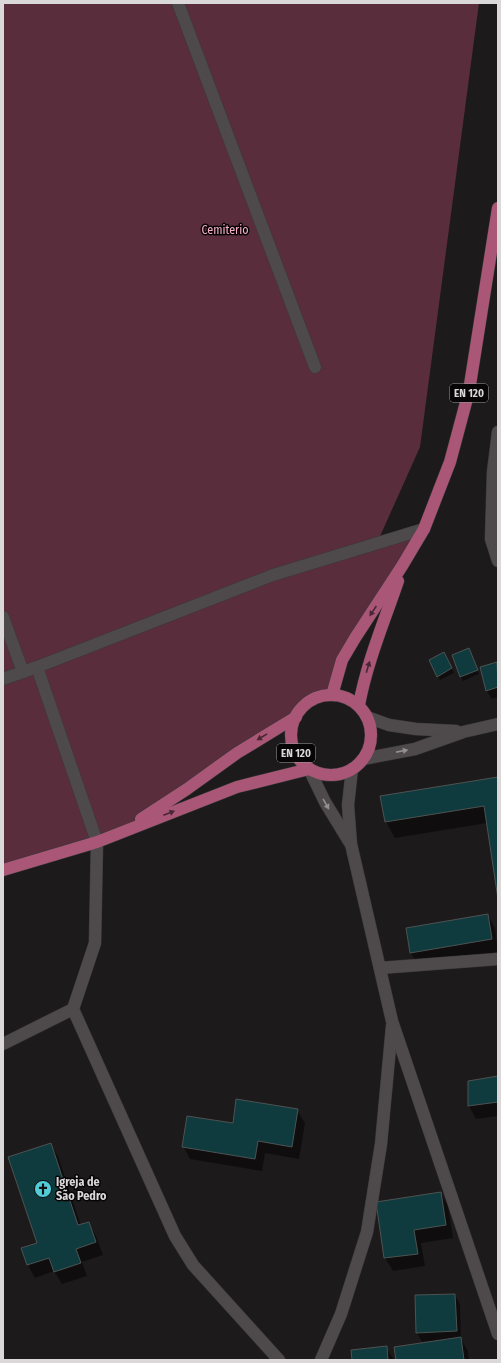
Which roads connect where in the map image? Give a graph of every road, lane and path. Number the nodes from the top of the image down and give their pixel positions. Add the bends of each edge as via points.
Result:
1 (178, 3) edge
2 (498, 208) edge
3 (315, 367) dead end
4 (498, 432) edge
5 (424, 529) junction
6 (498, 561) edge
7 (402, 566) junction
8 (3, 617) edge
9 (37, 667) junction
10 (23, 672) junction
11 (3, 679) edge
12 (332, 695) junction
13 (358, 705) junction
14 (296, 717) junction
15 (367, 717) junction
16 (498, 724) edge
17 (463, 732) junction
18 (364, 759) junction
19 (309, 769) junction
20 (352, 769) junction
21 (120, 832) junction
22 (97, 842) junction
23 (351, 844) junction
24 (3, 870) edge
25 (498, 959) edge
26 (380, 968) junction
27 (73, 1009) junction
28 (392, 1021) junction
29 (3, 1044) edge
30 (498, 1334) edge
31 (279, 1360) edge
32 (320, 1360) edge

1 - 3 street
2 - 5 main road, EN 120 via 470,391 450,462
4 - 6 street via 493,472 491,539
5 - 7 main road, EN 120
5 - 9 street via 273,575
7 -> 12 main road, EN 120 via 342,660
13 -> 7 main road, EN 120 via 368,664
8 - 10 street
9 - 10 street
9 - 22 street
10 - 11 street
12 - 13 main road via 346,698
12 - 14 main road, EN 120 via 317,698 304,705
13 - 15 main road
14 - 19 main road, EN 120 via 291,731 292,746 299,759
14 -> 21 main road, EN 120 via 237,752
15 - 17 street via 390,725
15 - 18 main road via 371,739
16 - 17 street
18 -> 17 street via 415,749
18 - 20 main road, EN 120
19 - 20 main road, EN 120 via 323,774 338,775
21 -> 19 main road, EN 120 via 237,787
19 -> 23 street via 325,802
20 - 23 street via 348,805
21 - 22 main road, EN 120
22 - 24 main road, EN 120
22 - 27 street via 94,943
23 - 26 street
25 - 26 street
26 - 28 street
27 - 29 street
27 - 31 street via 174,1236 193,1265
28 - 30 street
28 - 32 street via 381,1144 367,1232 341,1314

